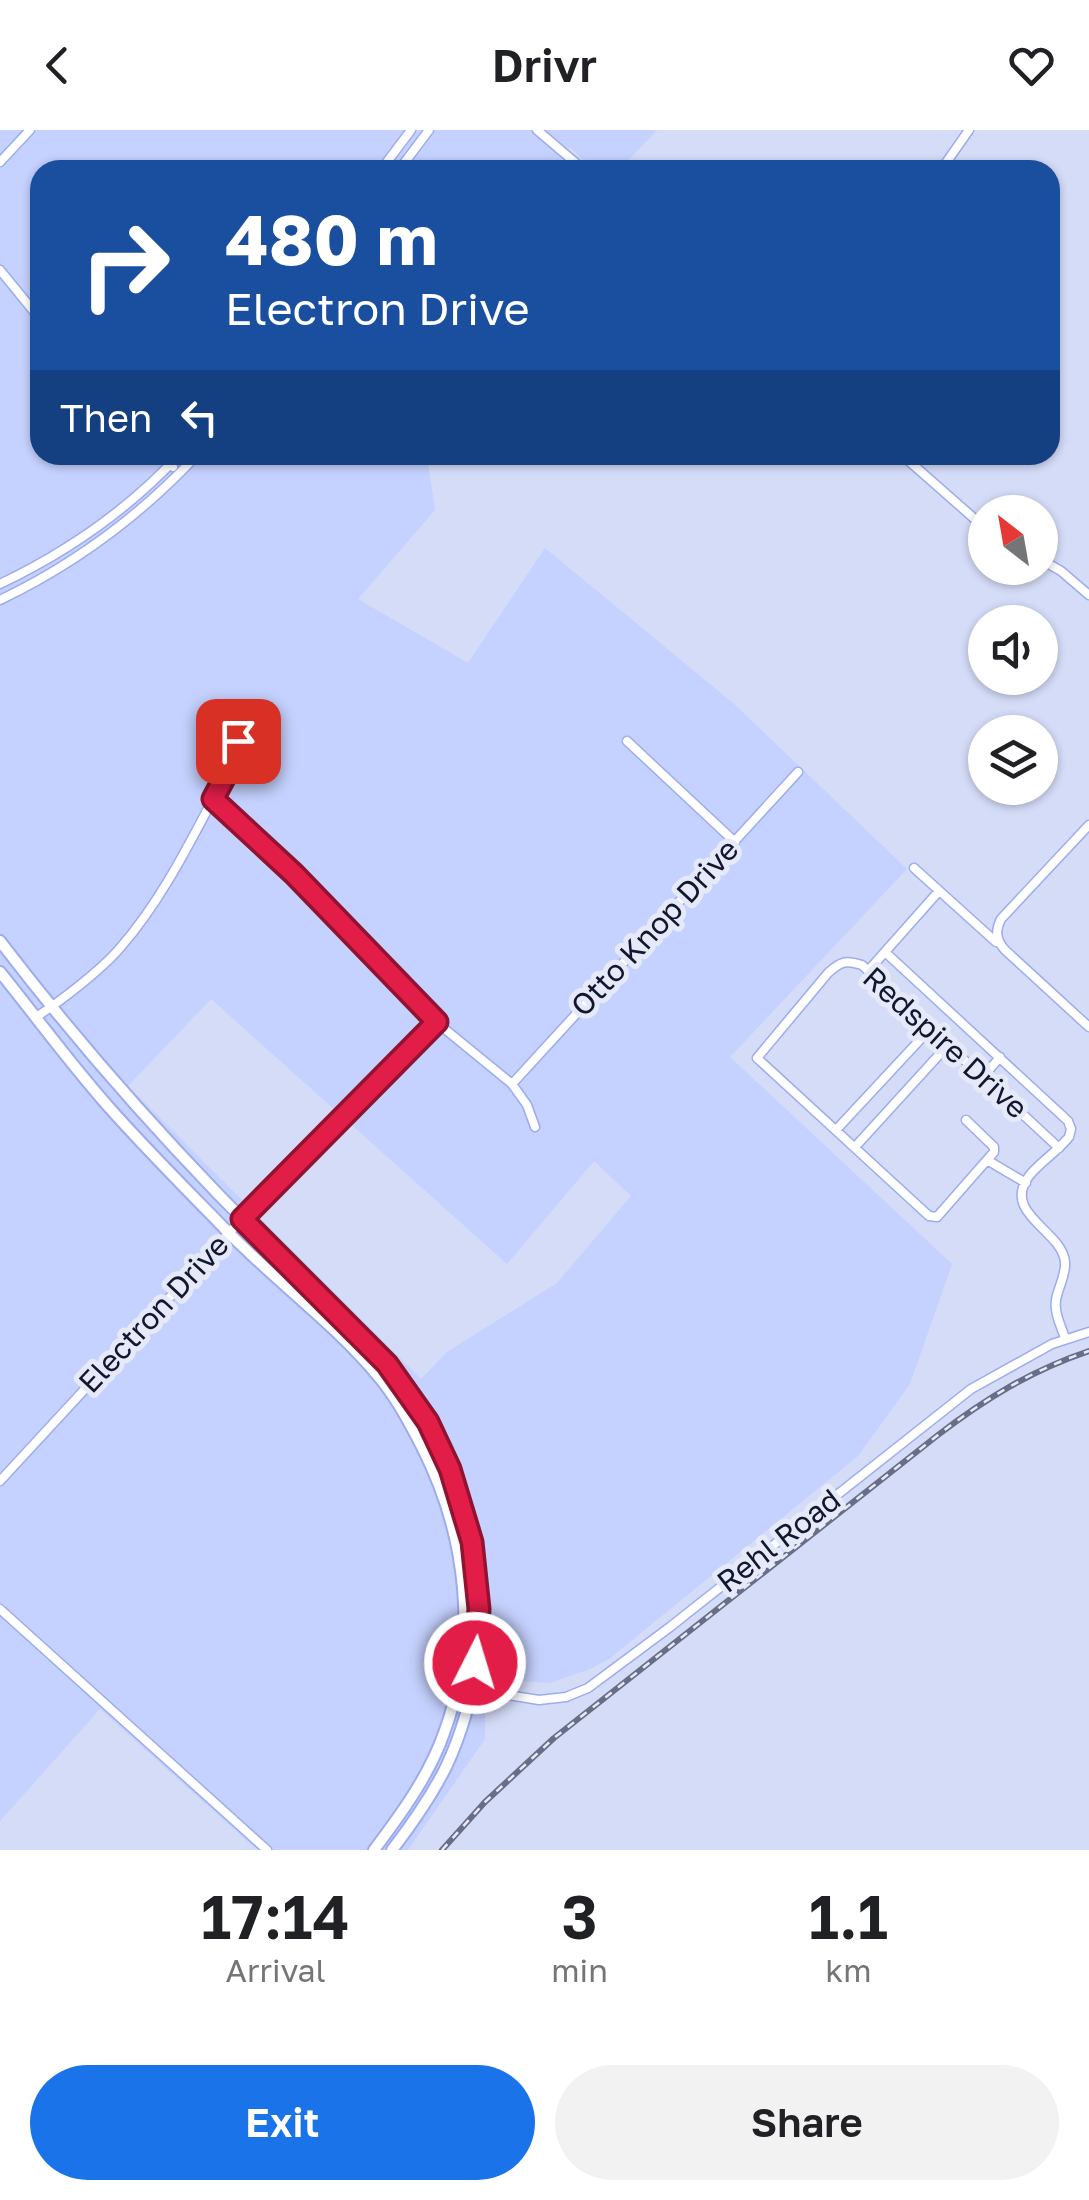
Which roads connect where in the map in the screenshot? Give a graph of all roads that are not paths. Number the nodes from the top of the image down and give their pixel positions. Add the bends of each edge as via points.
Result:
1 (30, 130) edge
2 (411, 130) edge
3 (430, 130) edge
4 (537, 130) edge
5 (969, 130) edge
6 (421, 140) junction
7 (388, 160) edge
8 (406, 160) edge
9 (572, 160) edge
10 (948, 160) edge
11 (0, 162) edge
12 (0, 270) edge
13 (30, 307) edge
14 (169, 465) edge
15 (171, 465) edge
16 (188, 465) edge
17 (913, 465) edge
18 (180, 474) junction
19 (968, 513) edge
20 (1058, 569) edge
21 (0, 584) edge
22 (1089, 595) edge
23 (0, 600) edge
24 (238, 741) dead end
25 (627, 741) dead end
26 (798, 772) dead end
27 (213, 799) junction
28 (1089, 824) edge
29 (734, 842) junction
30 (914, 868) dead end
31 (940, 891) junction
32 (0, 941) edge
33 (1002, 946) junction
34 (885, 952) junction
35 (868, 971) junction
36 (0, 972) edge
37 (52, 1007) junction
38 (36, 1017) junction
39 (437, 1022) junction
40 (1089, 1027) edge
41 (930, 1028) junction
42 (948, 1045) junction
43 (1000, 1057) junction
44 (983, 1077) junction
45 (512, 1084) junction
46 (966, 1120) dead end
47 (536, 1128) dead end
48 (836, 1130) junction
49 (855, 1146) junction
50 (1060, 1148) junction
51 (987, 1160) junction
52 (1026, 1183) junction
53 (242, 1219) junction
54 (229, 1233) junction
55 (1089, 1332) edge
56 (1064, 1338) junction
57 (0, 1480) edge
58 (0, 1609) edge
59 (458, 1680) junction
60 (472, 1684) junction
61 (268, 1850) edge
62 (374, 1850) edge
63 (392, 1850) edge

1 - 11 street
2 - 6 street
2 - 7 street
3 - 6 street
4 - 9 street
5 - 10 street
6 - 8 street
12 - 13 street
14 - 21 street via 92,531
15 - 18 street
16 - 18 street
17 - 19 street
18 - 23 street via 114,532
20 - 22 street
24 - 27 street
25 - 29 street
26 - 29 street, Otto Knop Drive
27 - 37 street via 119,950
27 - 39 street
28 - 33 street via 1001,919 996,932
29 - 45 street, Otto Knop Drive
30 - 31 street
31 - 33 street
31 - 34 street
32 - 37 main road
33 - 40 street
34 - 35 street
34 - 43 street
35 - 41 street, Redspire Drive
35 - 48 street, Redspire Drive via 847,960 838,963 757,1058
36 - 38 main road
37 - 38 street
37 - 53 main road
38 - 54 main road via 114,1112
39 - 45 street
39 - 53 street, Electron Drive
41 - 42 street, Redspire Drive
41 - 48 street
42 - 44 street, Redspire Drive
42 - 49 street
43 - 44 street
43 - 50 street via 1068,1121 1071,1130
44 - 50 street, Redspire Drive
45 - 47 street
46 - 51 street, Redspire Drive via 994,1147
48 - 49 street, Redspire Drive
49 - 51 street, Redspire Drive via 936,1217
50 - 52 street
51 - 52 street
52 - 56 street via 1024,1209 1064,1254 1056,1314
53 - 54 street, Electron Drive
53 - 60 main road via 387,1364 428,1422 472,1542 479,1609
54 - 57 street, Electron Drive
54 - 59 main road via 363,1359 409,1421 441,1488 458,1549 465,1612
55 - 56 street, Rehl Road
56 - 60 street, Rehl Road via 959,1398 595,1684 539,1700
58 - 61 street
59 - 60 street, Rehl Road
59 - 62 main road via 432,1760
60 - 63 main road via 446,1768

